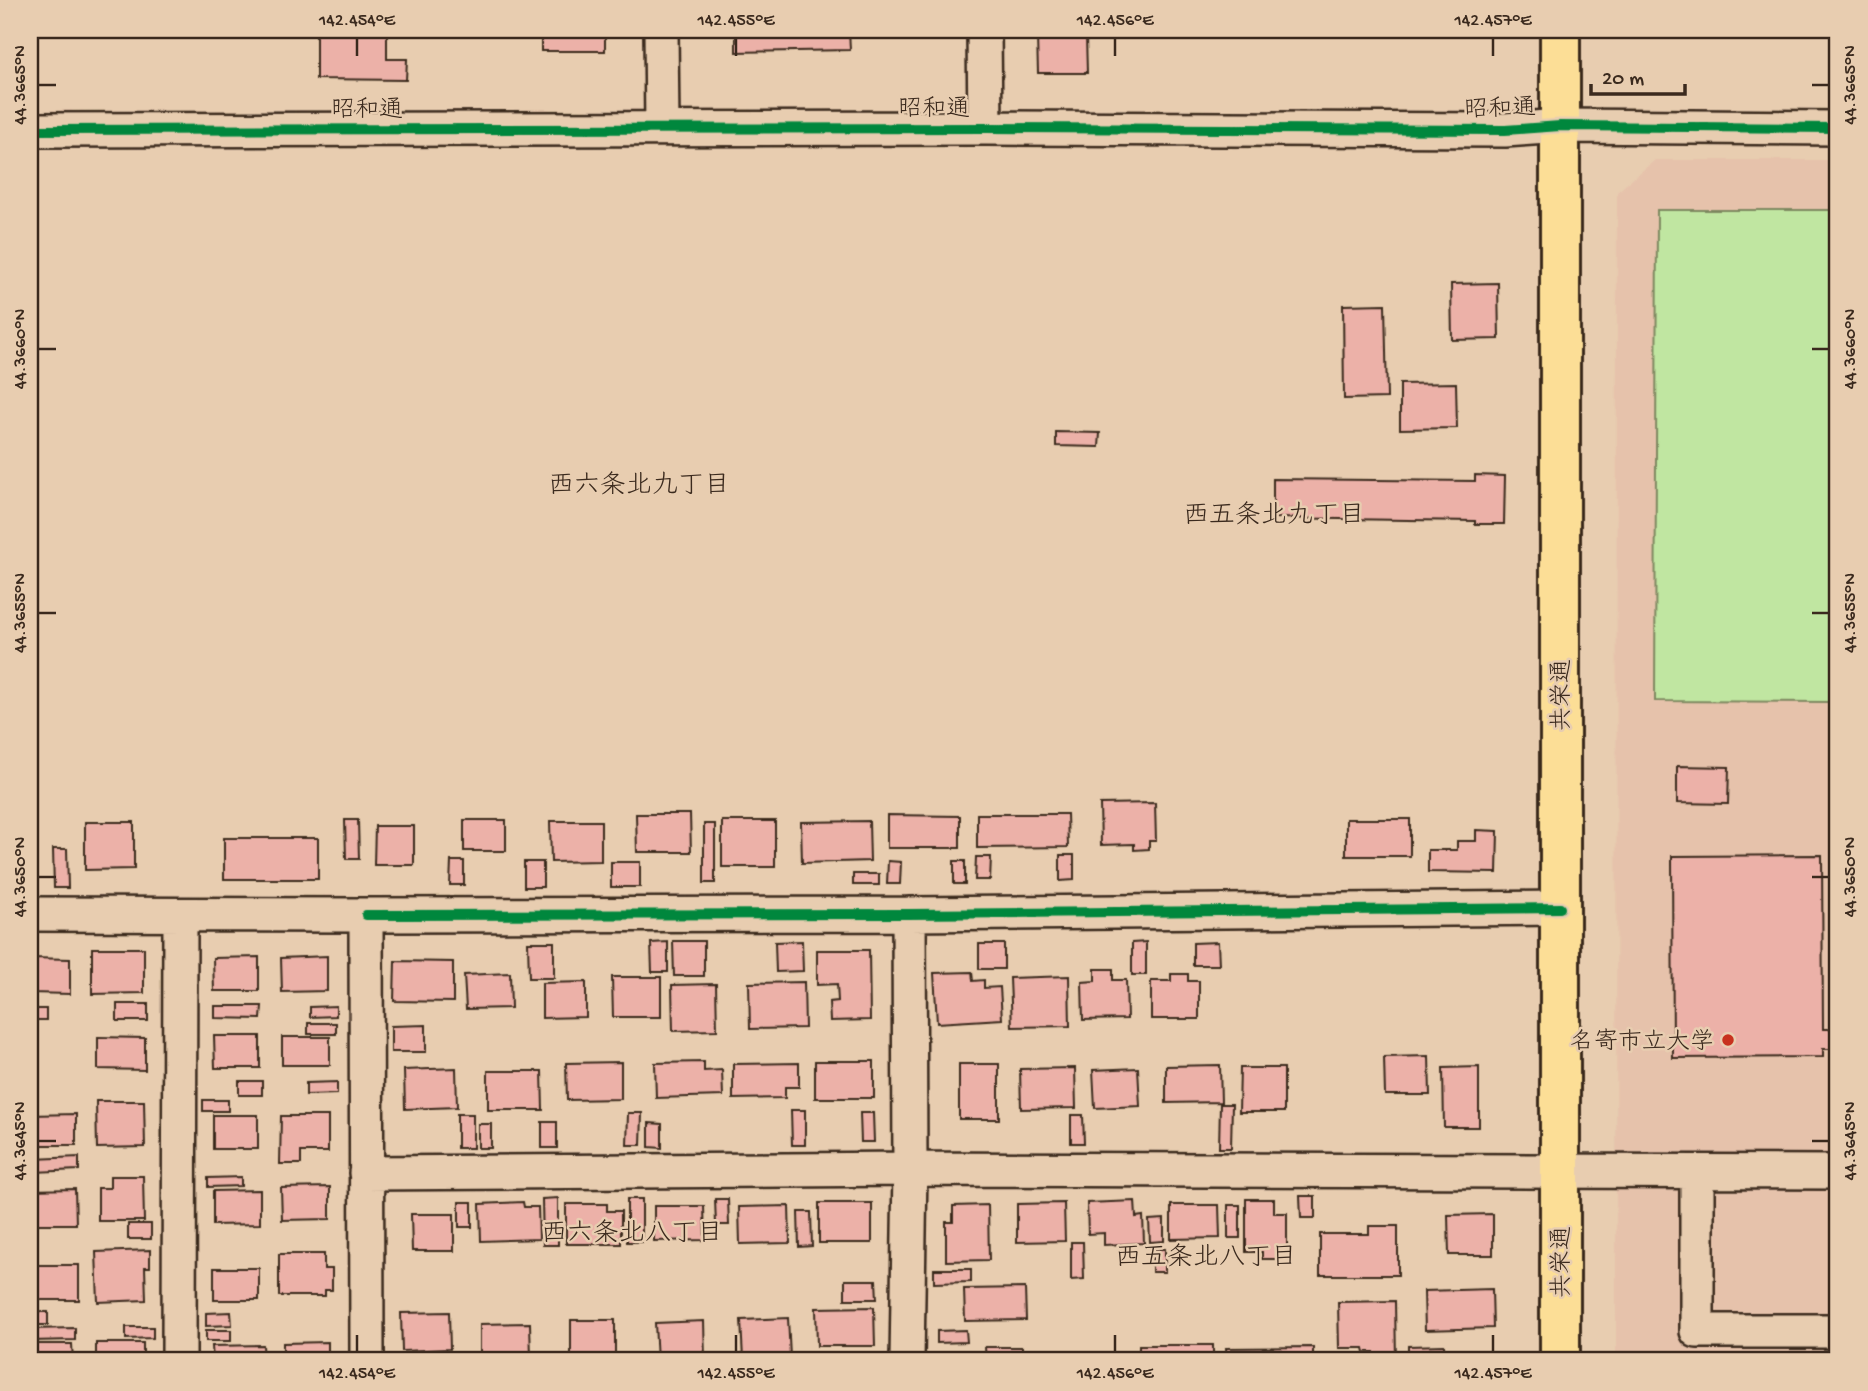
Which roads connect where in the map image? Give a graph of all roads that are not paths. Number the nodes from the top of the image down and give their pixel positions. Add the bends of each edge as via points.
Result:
1 (661, 30) edge
2 (984, 30) edge
3 (1560, 30) edge
4 (1560, 126) junction
5 (662, 128) junction
6 (985, 128) junction
7 (1838, 128) edge
8 (30, 130) edge
9 (1560, 908) junction
10 (30, 914) edge
11 (909, 914) junction
12 (180, 915) junction
13 (366, 915) junction
14 (910, 1169) junction
15 (1559, 1171) junction
16 (1838, 1171) edge
17 (366, 1172) junction
18 (1697, 1172) junction
19 (1838, 1331) edge
20 (178, 1361) edge
21 (367, 1361) edge
22 (907, 1361) edge
23 (1560, 1361) edge

1 - 5 street
2 - 6 street
3 - 4 main road, 共栄通
4 - 6 street, 昭和通 via 1505,130
4 - 7 street, 昭和通
4 - 9 main road, 共栄通
5 - 6 street, 昭和通
5 - 8 street, 昭和通
9 - 11 street
9 - 15 main road, 共栄通
10 - 12 street
11 - 13 street
11 - 14 street
12 - 13 street
12 - 20 street
13 - 17 street
14 - 15 street
14 - 17 street
14 - 22 street
15 - 18 street
15 - 23 main road, 共栄通
16 - 18 street
17 - 21 street
18 - 19 street via 1697,1331

